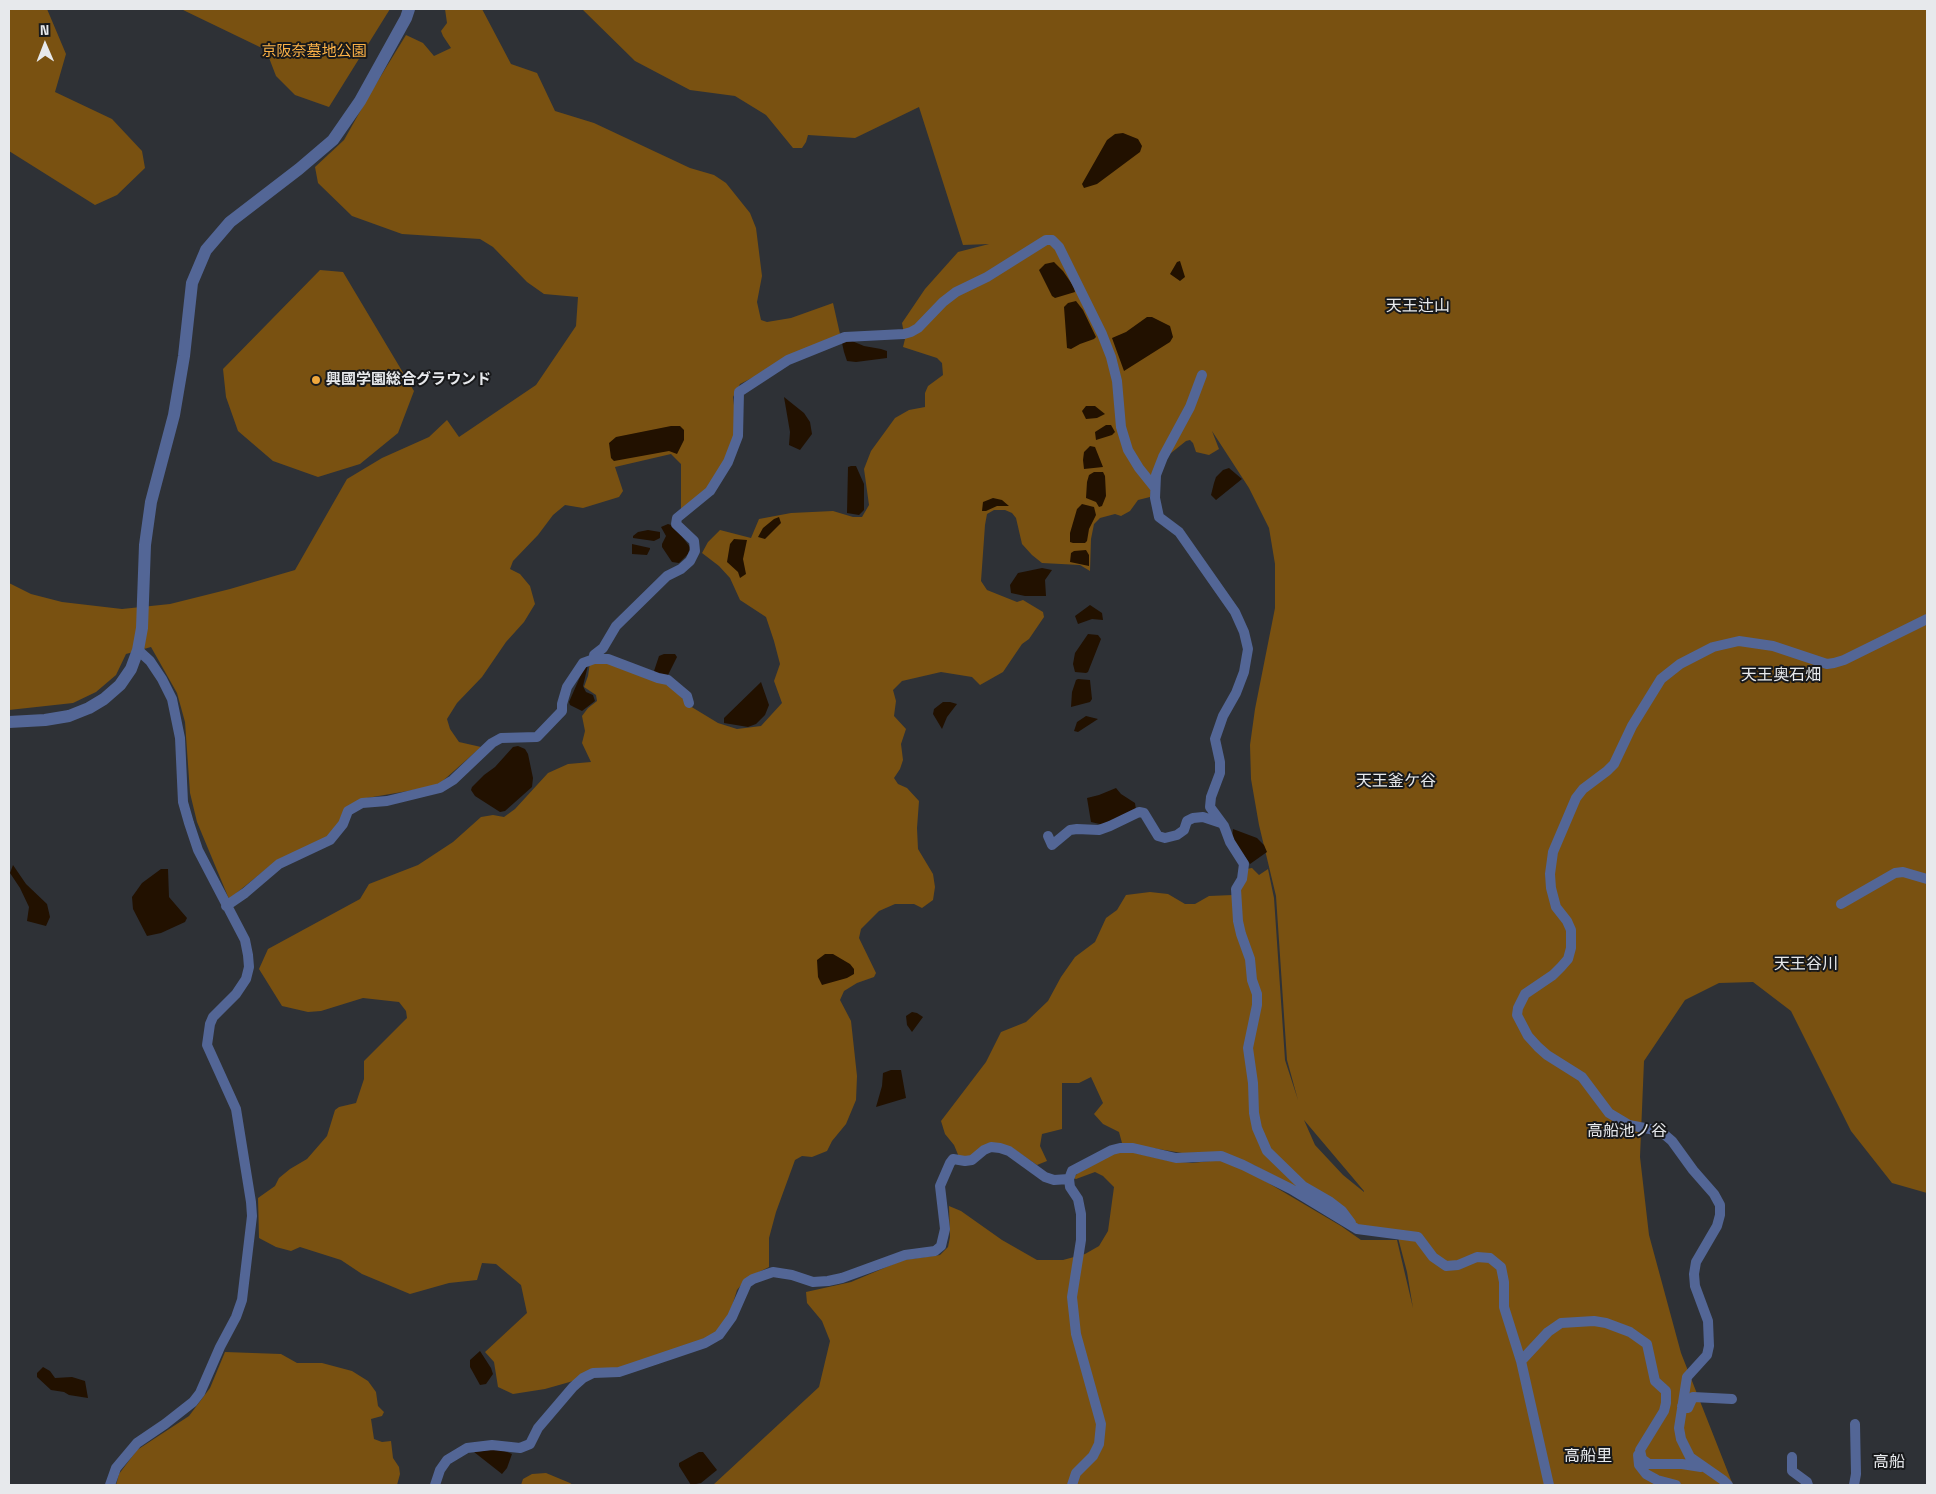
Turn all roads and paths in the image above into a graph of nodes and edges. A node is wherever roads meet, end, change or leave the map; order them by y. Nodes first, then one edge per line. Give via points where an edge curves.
1 (409, 9) edge
2 (1202, 375) dead end
3 (1154, 488) junction
4 (1927, 619) edge
5 (138, 650) junction
6 (594, 659) junction
7 (689, 703) dead end
8 (9, 722) edge
9 (1221, 822) junction
10 (1048, 836) dead end
11 (1927, 878) edge
12 (1841, 904) dead end
13 (226, 906) junction
14 (1069, 1179) junction
15 (1357, 1229) junction
16 (1521, 1361) junction
17 (1732, 1399) dead end
18 (1682, 1406) junction
19 (1854, 1424) dead end
20 (1640, 1450) junction
21 (1792, 1456) dead end
22 (1705, 1468) junction
23 (110, 1485) edge
24 (435, 1485) edge
25 (1072, 1485) edge
26 (1549, 1485) edge
27 (1676, 1485) edge
28 (1728, 1485) edge
29 (1808, 1485) edge
30 (1854, 1485) edge

1 - 5 street via 360,100 333,140 230,222 206,250 192,283 174,415 151,502
2 - 3 street via 1190,406 1163,456
3 - 6 street via 1128,450 1121,427 1117,382 1102,334 1060,246 1046,240 987,277 956,292 911,332 845,337 788,360 738,392 738,436 728,462 710,491 677,518 676,524 694,541 695,551 690,561 667,576 616,626
3 - 9 street via 1159,518 1179,532 1210,575 1235,612 1248,649 1244,672 1215,739 1220,773 1210,807
4 - 18 street via 1834,663 1827,664 1773,646 1740,641 1713,647 1680,664 1661,679 1632,726 1614,764 1576,798 1553,852 1550,888 1556,907 1568,921 1571,948 1561,967 1521,1000 1517,1016 1520,1024 1542,1051 1582,1077 1609,1114 1629,1125 1655,1130 1672,1141 1720,1204 1718,1226 1696,1262 1694,1274 1708,1321 1709,1346 1707,1355 1687,1377
5 - 8 street via 120,685 89,708 69,716
5 - 13 street via 150,661 172,699 180,738 183,802 198,850
6 - 7 street via 608,659 668,680 687,696
6 - 13 street via 583,662 568,687 562,711 537,737 502,738 492,743 440,788 387,801 362,803 348,811 343,824 330,840 279,864
9 - 10 street via 1193,818 1187,821 1184,830 1165,838 1158,836 1144,813 1139,812 1099,830 1070,830 1052,845
9 - 15 street via 1244,864 1242,879 1236,889 1240,934 1250,959 1257,994 1248,1048 1258,1128 1268,1151 1303,1186 1342,1211
11 - 12 street via 1895,873
13 - 23 street via 245,940 249,967 246,979 236,994 213,1017 207,1045 236,1109 251,1202 242,1300 200,1393 165,1424 137,1442 116,1468
14 - 15 street via 1072,1171 1120,1148 1176,1158 1221,1156 1291,1189
14 - 24 street via 1045,1177 1000,1148 984,1150 972,1160 953,1159 940,1186 944,1238 935,1251 905,1255 828,1281 813,1282 773,1272 758,1276 747,1283 719,1335 705,1344 634,1368 619,1372 593,1372 573,1387 538,1428 530,1444 520,1448 486,1445 468,1448 447,1460
14 - 25 street via 1081,1214 1072,1297 1076,1334 1101,1424 1099,1444 1093,1456 1076,1473
15 - 16 street via 1418,1237 1433,1257 1446,1266 1477,1257 1490,1258 1501,1267 1504,1307
16 - 20 street via 1561,1323 1606,1323 1630,1332 1647,1344 1655,1381 1666,1391 1666,1403
16 - 26 street
17 - 18 street via 1693,1397 1688,1408
18 - 22 street via 1681,1439 1690,1457
19 - 30 street
20 - 22 street via 1642,1458 1649,1464
20 - 27 street via 1640,1465 1646,1474
21 - 29 street via 1792,1471
22 - 28 street

